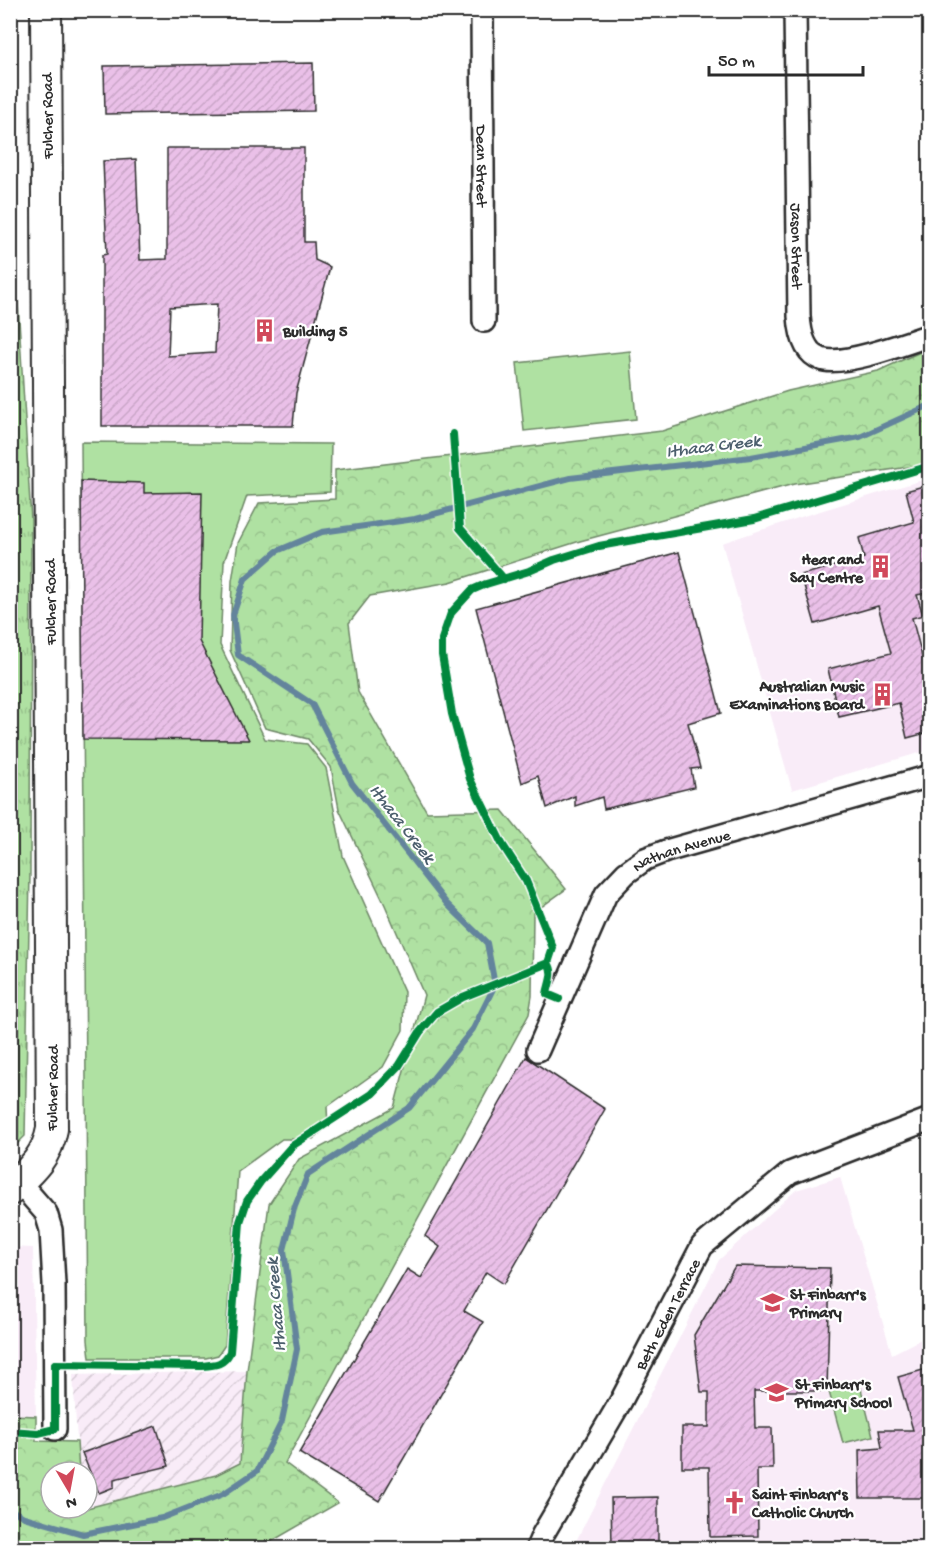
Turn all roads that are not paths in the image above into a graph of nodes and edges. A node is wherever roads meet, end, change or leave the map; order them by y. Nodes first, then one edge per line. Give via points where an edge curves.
1 (46, 10) edge
2 (482, 10) edge
3 (795, 10) edge
4 (484, 321) dead end
5 (930, 335) edge
6 (930, 776) edge
7 (538, 1050) dead end
8 (930, 1119) edge
9 (15, 1186) edge
10 (55, 1429) dead end
11 (537, 1548) edge

1 - 9 street, Fulcher Road via 52,1130 43,1156
2 - 4 street, Dean Street
3 - 5 street, Jason Street via 799,316 805,344 822,360 835,361
6 - 7 street, Nathan Avenue via 645,859 606,894
8 - 11 street, Beth Eden Terrace via 790,1173 702,1246 621,1401
9 - 10 street, Fulcher Road via 46,1213 51,1230

